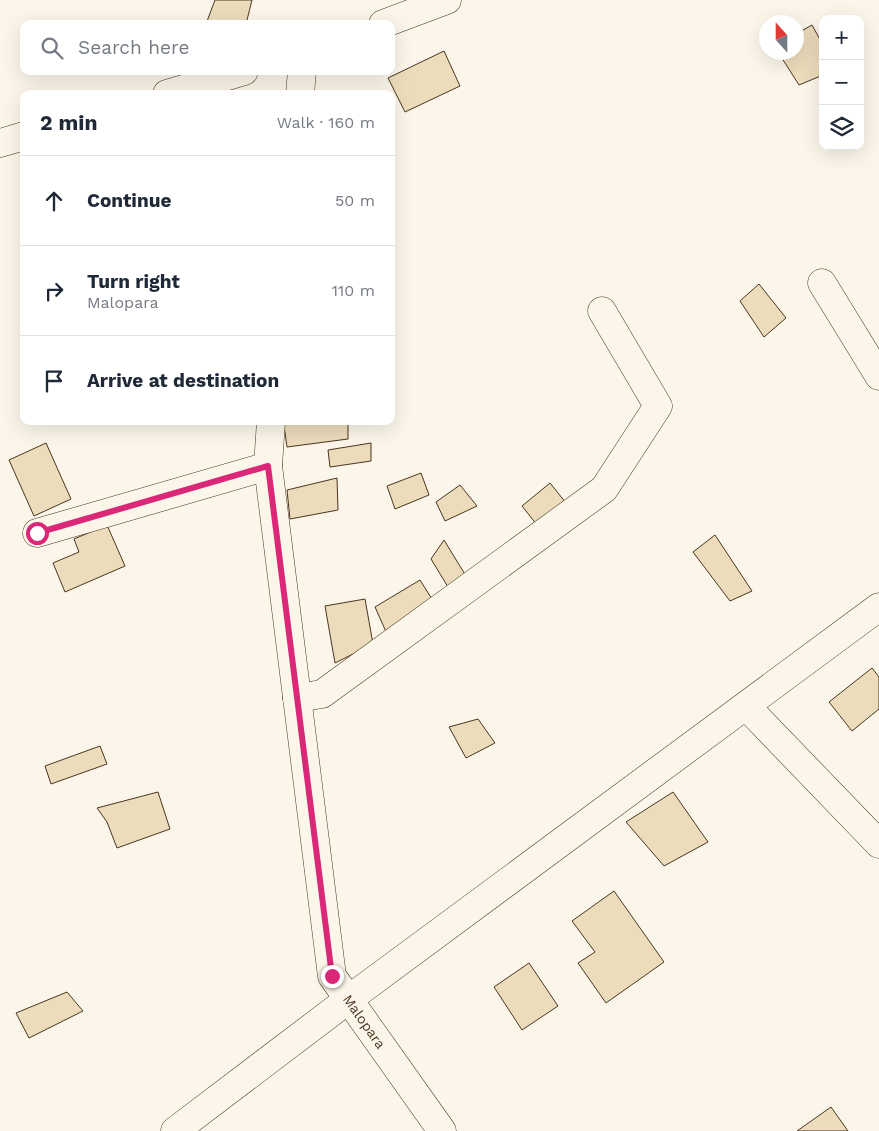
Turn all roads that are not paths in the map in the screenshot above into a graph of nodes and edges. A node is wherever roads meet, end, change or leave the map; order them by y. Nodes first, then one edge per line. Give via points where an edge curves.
1 (446, 0) edge
2 (394, 20) edge
3 (231, 75) edge
4 (302, 75) edge
5 (180, 90) edge
6 (300, 90) edge
7 (20, 137) edge
8 (0, 143) edge
9 (822, 283) dead end
10 (602, 311) dead end
11 (879, 376) edge
12 (272, 425) edge
13 (268, 466) junction
14 (37, 533) dead end
15 (879, 607) edge
16 (297, 698) junction
17 (746, 706) junction
18 (879, 844) edge
19 (349, 1000) junction
20 (175, 1131) edge
21 (442, 1131) edge

1 - 2 street
3 - 5 street
4 - 6 street
7 - 8 street
9 - 11 street
10 - 16 street via 658,406 604,489 322,694
12 - 13 street, Malopara
13 - 14 street
13 - 16 street, Malopara
15 - 17 street
16 - 19 street, Malopara via 332,976
17 - 18 street
17 - 19 street
19 - 20 street
19 - 21 street, Malopara

